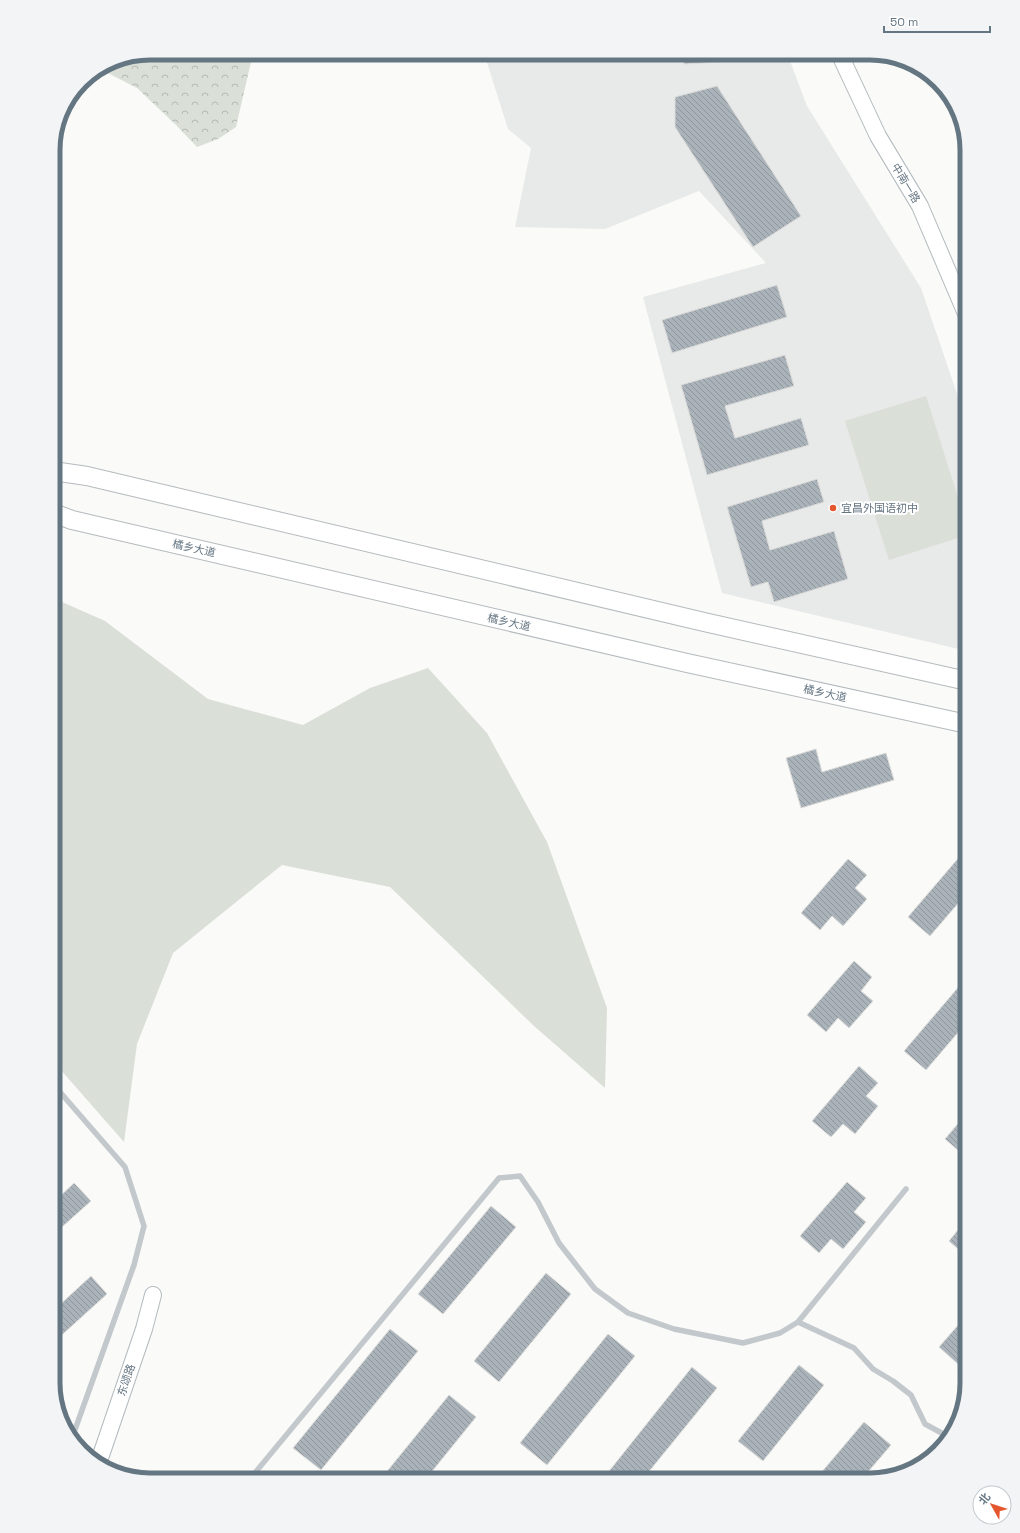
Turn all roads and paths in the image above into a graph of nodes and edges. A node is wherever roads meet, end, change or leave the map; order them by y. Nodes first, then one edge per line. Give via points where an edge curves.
1 (842, 60) edge
2 (960, 300) edge
3 (60, 467) edge
4 (60, 472) edge
5 (87, 476) junction
6 (60, 516) edge
7 (60, 517) edge
8 (72, 520) junction
9 (960, 679) edge
10 (960, 722) edge
11 (60, 1092) edge
12 (906, 1188) dead end
13 (154, 1296) dead end
14 (798, 1322) junction
15 (74, 1431) edge
16 (944, 1434) edge
17 (100, 1458) edge
18 (255, 1473) edge

1 - 2 street, 中南一路 via 878,136 920,206
3 - 5 main road
4 - 5 main road
5 - 9 main road via 704,622
6 - 8 main road, 橘乡大道
7 - 8 main road
8 - 10 main road, 橘乡大道 via 687,663
11 - 15 lane via 125,1167 144,1226 134,1265
12 - 14 lane
13 - 17 street, 东颂路
14 - 16 lane via 854,1348 874,1369 911,1395 924,1424
14 - 18 lane via 780,1333 743,1343 674,1330 628,1313 595,1289 563,1249 538,1202 520,1176 499,1178

